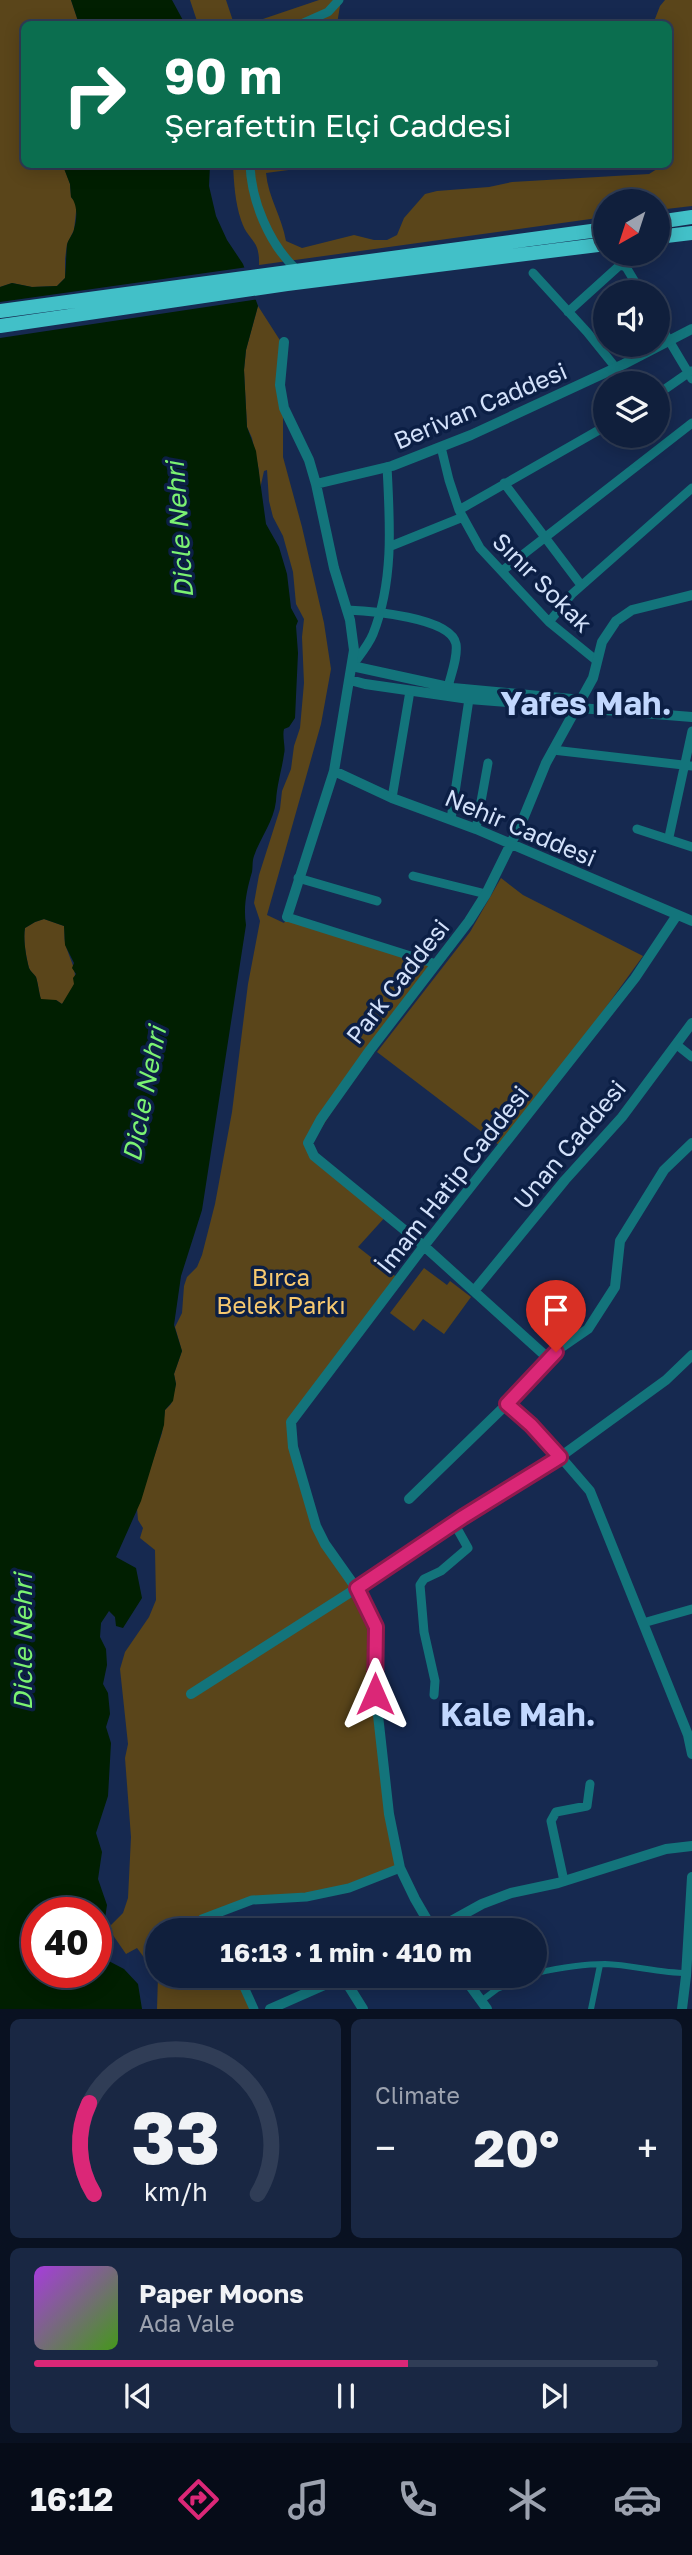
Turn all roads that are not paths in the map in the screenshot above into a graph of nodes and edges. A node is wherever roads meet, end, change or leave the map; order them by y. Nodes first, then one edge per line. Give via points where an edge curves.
1 (339, 0) edge
2 (308, 21) edge
3 (250, 168) edge
4 (692, 217) edge
5 (670, 220) edge
6 (593, 231) edge
7 (692, 233) edge
8 (670, 236) edge
9 (593, 245) edge
10 (533, 273) dead end
11 (289, 275) junction
12 (603, 280) edge
13 (633, 280) edge
14 (593, 289) edge
15 (0, 311) edge
16 (568, 312) junction
17 (0, 326) edge
18 (692, 329) edge
19 (670, 339) edge
20 (284, 342) dead end
21 (670, 343) edge
22 (636, 357) edge
23 (616, 368) junction
24 (691, 374) edge
25 (670, 387) edge
26 (692, 423) edge
27 (593, 433) edge
28 (442, 447) junction
29 (387, 467) junction
30 (503, 483) junction
31 (316, 484) junction
32 (692, 488) edge
33 (461, 514) junction
34 (545, 539) junction
35 (391, 546) junction
36 (502, 571) junction
37 (581, 585) junction
38 (692, 595) edge
39 (347, 610) junction
40 (380, 612) junction
41 (549, 622) junction
42 (597, 661) junction
43 (352, 666) junction
44 (350, 680) junction
45 (449, 687) junction
46 (410, 691) junction
47 (469, 699) junction
48 (580, 704) junction
49 (692, 717) edge
50 (692, 731) edge
51 (553, 750) junction
52 (488, 763) dead end
53 (689, 766) edge
54 (334, 771) junction
55 (392, 797) junction
56 (452, 819) junction
57 (476, 829) junction
58 (637, 829) dead end
59 (669, 837) junction
60 (511, 844) junction
61 (692, 847) edge
62 (413, 876) dead end
63 (298, 878) junction
64 (486, 894) junction
65 (377, 901) dead end
66 (677, 915) junction
67 (287, 917) joint
68 (692, 921) edge
69 (436, 964) junction
70 (692, 1023) edge
71 (677, 1045) junction
72 (692, 1057) edge
73 (692, 1143) edge
74 (424, 1246) junction
75 (474, 1291) junction
76 (692, 1355) edge
77 (549, 1359) junction
78 (507, 1404) junction
79 (560, 1457) junction
80 (409, 1499) dead end
81 (454, 1523) junction
82 (357, 1588) junction
83 (692, 1609) edge
84 (643, 1623) junction
85 (191, 1694) dead end
86 (434, 1695) dead end
87 (692, 1754) edge
88 (590, 1784) dead end
89 (692, 1846) edge
90 (400, 1868) junction
91 (692, 1877) edge
92 (564, 1881) junction
93 (204, 1918) edge
94 (427, 1918) edge
95 (456, 1918) edge
96 (600, 1965) junction
97 (547, 1971) edge
98 (689, 1971) edge
99 (245, 1988) edge
100 (317, 1988) edge
101 (351, 1988) edge
102 (472, 1988) edge
103 (499, 1988) edge
104 (484, 2005) edge
105 (254, 2009) edge
106 (270, 2009) edge
107 (363, 2009) edge
108 (471, 2009) edge
109 (592, 2009) edge
110 (682, 2009) edge

1 - 2 street via 328,12
3 - 11 street via 260,211
4 - 5 highway
6 - 11 highway
7 - 8 highway
9 - 11 highway
10 - 16 street
11 - 15 highway
11 - 17 highway
12 - 13 street via 620,265
14 - 16 street
16 - 23 street
18 - 19 street, Berivan Caddesi
20 - 31 street via 280,385 284,408
21 - 24 street
22 - 23 street, Berivan Caddesi
23 - 28 street, Berivan Caddesi
24 - 25 street
26 - 34 street
27 - 30 street
28 - 29 street, Berivan Caddesi
28 - 33 street, Sınır Sokak
29 - 31 street, Berivan Caddesi
29 - 35 street
30 - 33 street
30 - 34 street
31 - 39 street
32 - 37 street
33 - 35 street
33 - 36 street, Sınır Sokak via 480,548
34 - 36 street
34 - 37 street
35 - 40 street
36 - 41 street, Sınır Sokak
37 - 41 street
38 - 42 street, Park Caddesi via 625,613 608,632
39 - 40 street
39 - 43 street
40 - 43 street via 372,637
40 - 45 street via 441,628 451,635 456,652
41 - 42 street, Sınır Sokak
42 - 48 street, Park Caddesi
43 - 44 street
43 - 45 street
44 - 46 street
44 - 54 street
45 - 48 street
46 - 47 street
46 - 55 street
47 - 48 street
47 - 56 street
48 - 49 street
48 - 51 street, Park Caddesi
50 - 53 street
51 - 53 street
51 - 60 street, Park Caddesi
52 - 57 street
53 - 59 street
54 - 55 street, Nehir Caddesi
54 - 63 street
55 - 56 street, Nehir Caddesi
56 - 57 street, Nehir Caddesi
57 - 60 street, Nehir Caddesi
58 - 59 street
59 - 61 street
60 - 64 street, Park Caddesi
60 - 66 street, Nehir Caddesi
62 - 64 street
63 - 65 street
63 - 67 street
64 - 69 street, Park Caddesi
66 - 68 street, Nehir Caddesi
66 - 74 street, İmam Hatip Caddesi via 635,978
67 - 69 street
69 - 74 street, Park Caddesi via 363,1060 308,1143 314,1156
70 - 71 street, Unan Caddesi
71 - 72 street
71 - 75 street, Unan Caddesi
73 - 77 street via 664,1170 620,1241 615,1287 600,1313 588,1329
74 - 75 street, Park Caddesi
74 - 82 street, İmam Hatip Caddesi via 291,1422 293,1447 316,1526
75 - 77 street, Park Caddesi
76 - 79 street via 666,1380
77 - 78 street
78 - 79 street
78 - 80 street
79 - 81 street
79 - 84 street via 590,1491
81 - 82 street
81 - 86 street via 468,1548 420,1585
82 - 85 street
82 - 90 street via 377,1633 374,1679 380,1751
83 - 84 street
84 - 87 street
88 - 92 street via 587,1806 556,1812 551,1821
89 - 92 street via 666,1849
90 - 93 street via 349,1888 306,1898 252,1900
90 - 94 street
91 - 98 street
92 - 95 street via 511,1893
96 - 97 street
96 - 98 street
96 - 109 street
98 - 110 street
99 - 105 street
100 - 106 street
101 - 107 street
102 - 104 street
103 - 104 street
104 - 108 street

